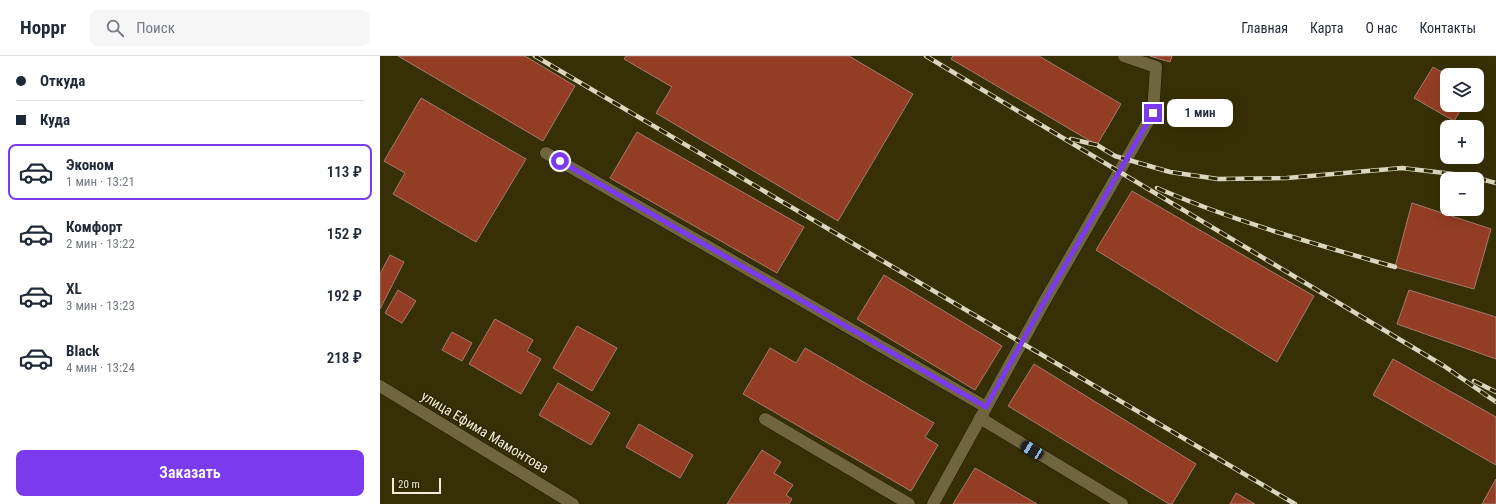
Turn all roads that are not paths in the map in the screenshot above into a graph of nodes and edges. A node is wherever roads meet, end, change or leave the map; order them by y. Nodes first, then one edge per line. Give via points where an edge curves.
1 (1124, 56) edge
2 (546, 153) dead end
3 (380, 386) edge
4 (986, 407) junction
5 (980, 418) junction
6 (765, 419) dead end
7 (573, 504) edge
8 (909, 504) edge
9 (933, 504) edge
10 (1122, 504) edge

1 - 4 street via 1156,66 1153,113
2 - 4 street
3 - 7 street, улица Ефима Мамонтова
4 - 5 street
5 - 9 street
5 - 10 street
6 - 8 street

